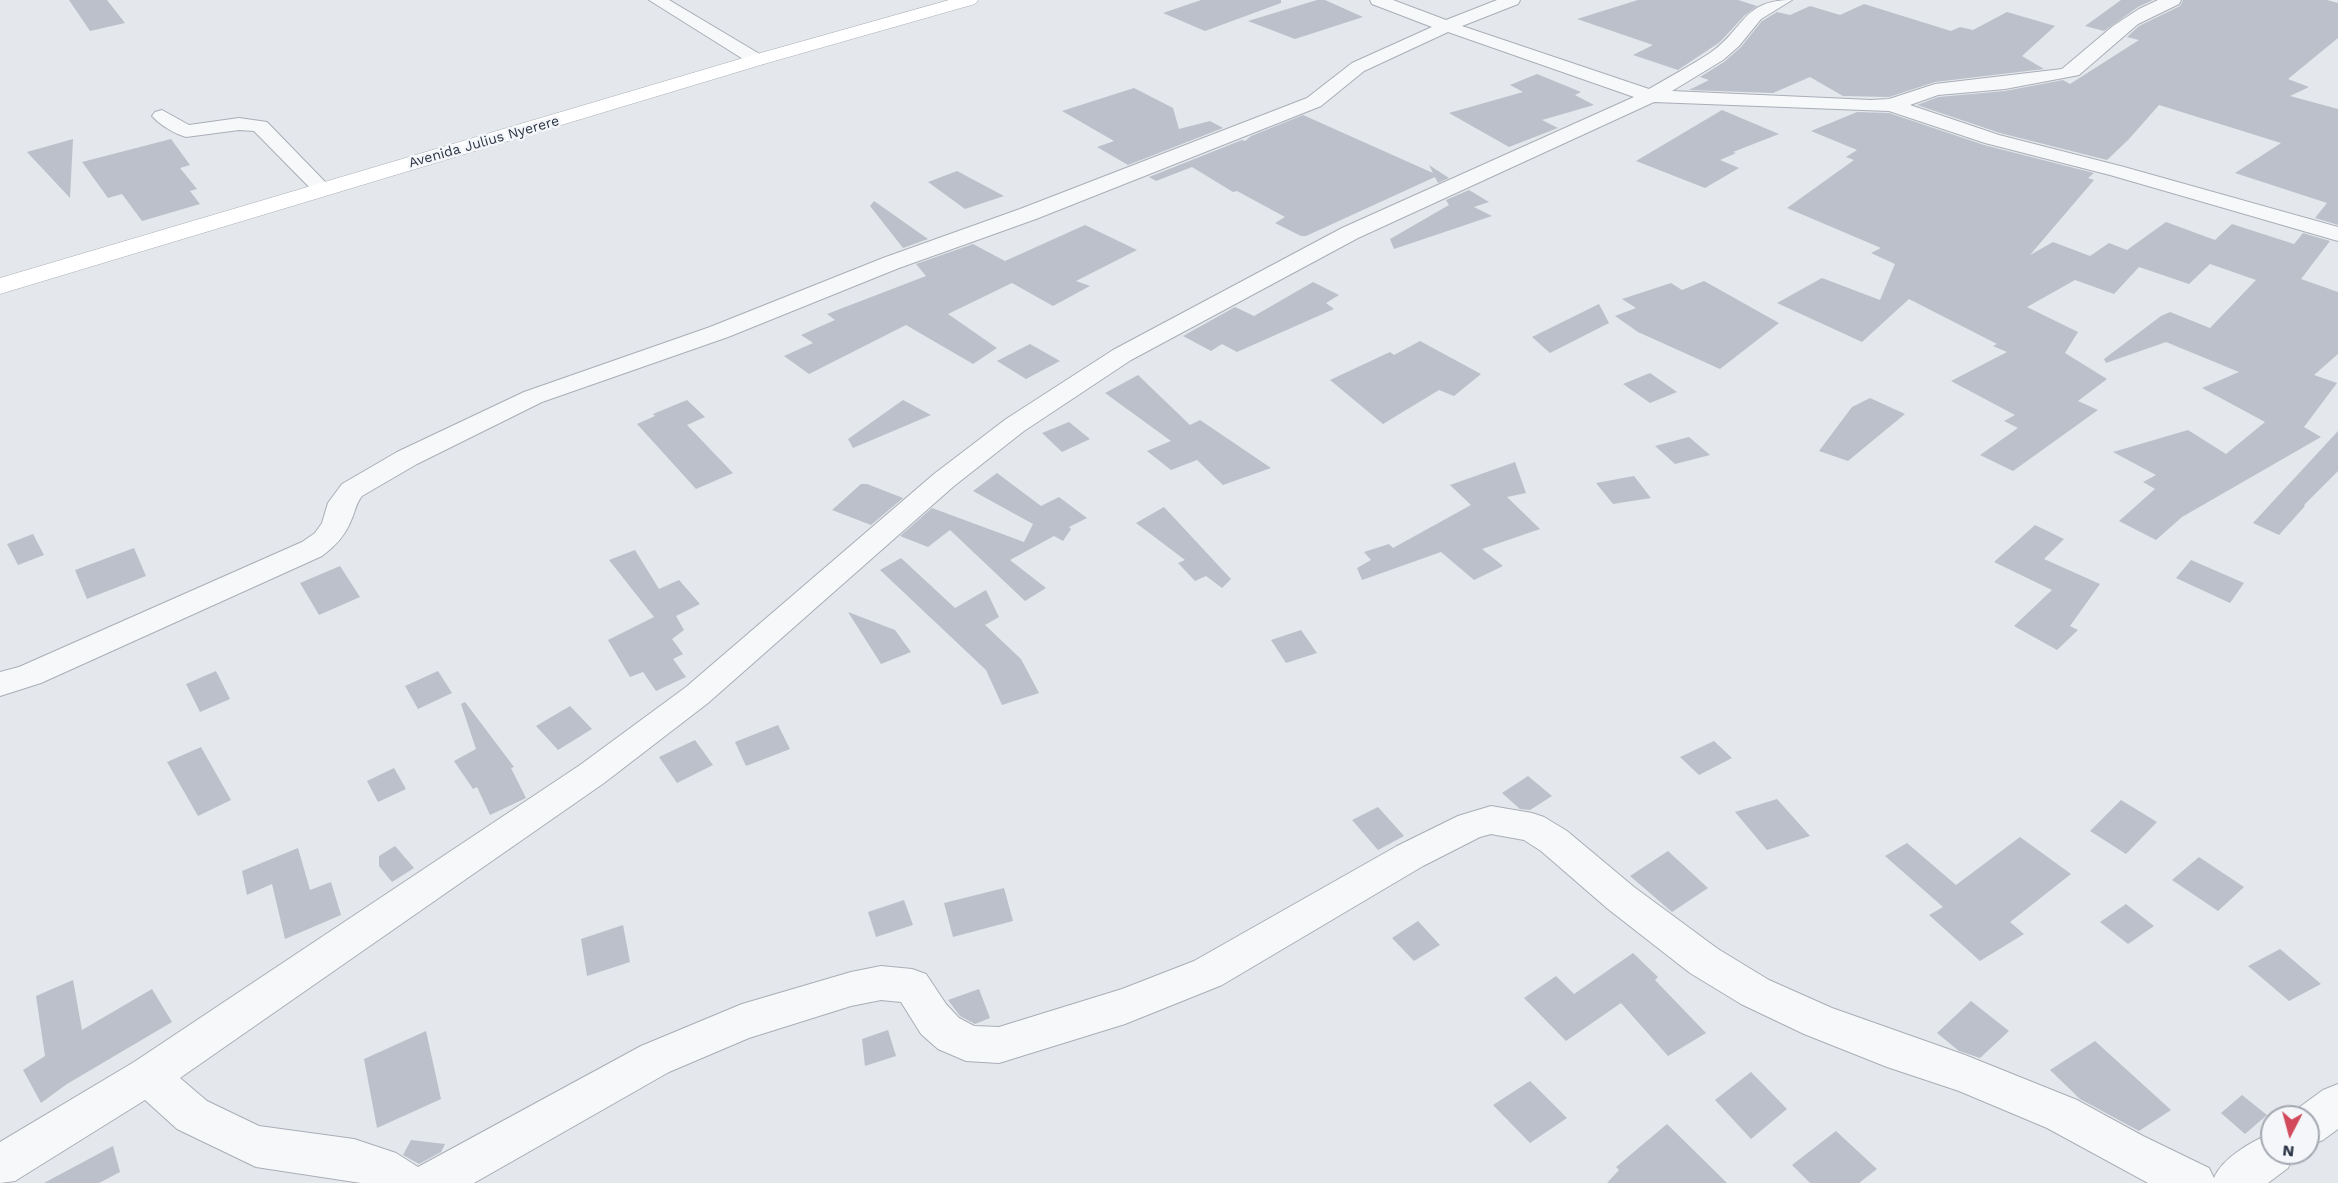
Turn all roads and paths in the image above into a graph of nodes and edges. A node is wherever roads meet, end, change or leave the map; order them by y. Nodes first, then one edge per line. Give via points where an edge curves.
1 (657, 0) edge
2 (969, 0) edge
3 (1378, 0) edge
4 (1512, 0) edge
5 (1784, 0) edge
6 (2173, 0) edge
7 (1446, 26) junction
8 (757, 60) junction
9 (1651, 96) junction
10 (1891, 105) junction
11 (162, 116) dead end
12 (322, 189) junction
13 (2338, 234) edge
14 (0, 286) edge
15 (0, 684) edge
16 (148, 1076) junction
17 (2338, 1104) edge
18 (2320, 1117) edge
19 (2260, 1163) edge
20 (0, 1166) edge
21 (404, 1183) edge
22 (432, 1183) edge
23 (2194, 1183) edge
24 (2233, 1183) edge

1 - 8 street
2 - 8 street, Avenida Julius Nyerere
3 - 7 street
4 - 7 street
5 - 9 street via 1755,15 1717,56
6 - 10 street via 2157,5 2122,28 2073,71 1935,90
7 - 9 street
7 - 15 street via 1358,67 1314,102 749,321 533,397 407,458 352,490 325,540 312,549 30,675
8 - 12 street, Avenida Julius Nyerere
9 - 10 street
9 - 16 street via 1350,233 1102,367 1015,424 697,695 592,774
10 - 13 street via 1992,139
11 - 12 street via 186,131 239,124 260,126
12 - 14 street, Avenida Julius Nyerere
16 - 20 street
16 - 21 street via 192,1115 256,1146 354,1160 381,1168
17 - 18 street
19 - 24 street
22 - 23 street via 656,1059 742,1022 851,989 881,983 912,986 938,1025 957,1040 979,1047 999,1045 1125,1006 1208,974 1410,856 1470,826 1491,820 1532,827 1554,841 1695,954 1755,992 1818,1021 2062,1113

